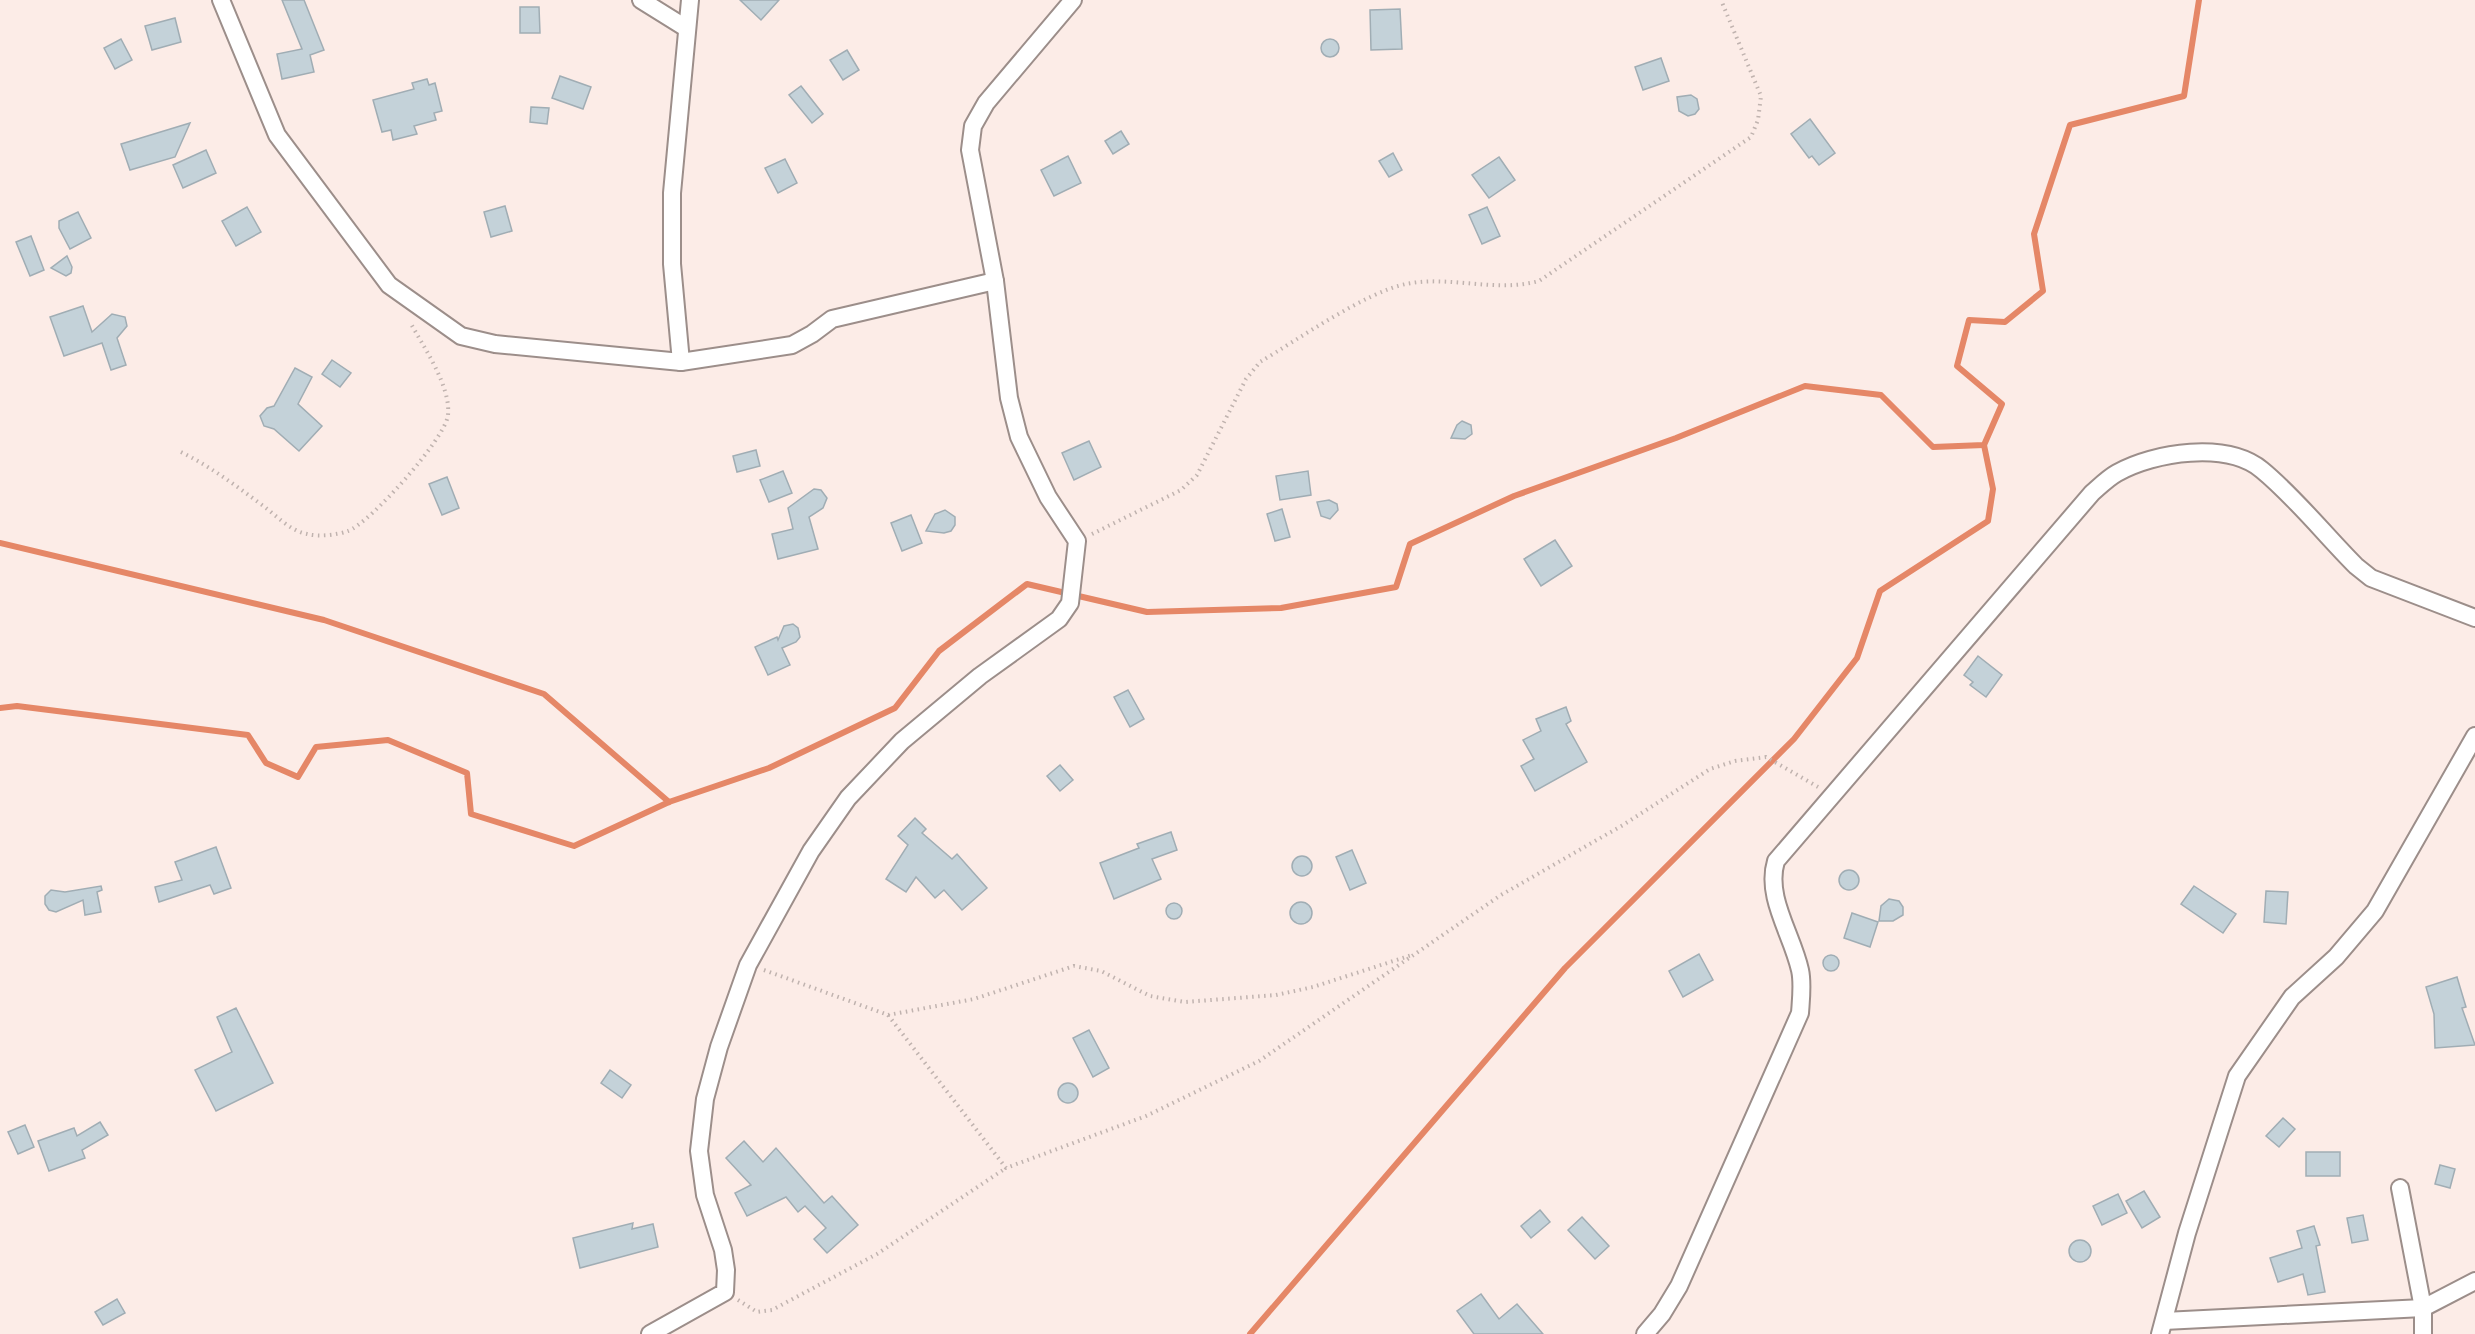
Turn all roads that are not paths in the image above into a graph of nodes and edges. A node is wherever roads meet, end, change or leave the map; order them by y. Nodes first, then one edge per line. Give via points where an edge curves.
1 (221, 0) edge
2 (641, 0) edge
3 (690, 0) edge
4 (1073, 0) edge
5 (686, 28) junction
6 (995, 281) junction
7 (681, 362) junction
8 (2475, 618) edge
9 (2475, 735) edge
10 (2400, 1188) dead end
11 (2475, 1281) edge
12 (2423, 1308) junction
13 (2162, 1327) edge
14 (650, 1334) edge
15 (1645, 1334) edge
16 (2423, 1334) edge

1 - 7 street via 277,135 389,285 450,330 474,340
2 - 5 street
3 - 5 street
4 - 6 street via 986,103 973,126 970,150
5 - 7 street via 672,193 672,264
6 - 7 street via 832,319 792,345
6 - 14 street via 1009,398 1019,437 1048,497 1077,541 1070,603 1059,619 980,676 902,741 849,798 811,851 748,964 705,1099 699,1151 705,1195 723,1250 724,1292
8 - 15 street via 2371,578 2261,469 2226,453 2155,458 2118,473 2092,493 1776,861 1771,876 1800,971 1800,1013 1679,1286
9 - 13 street via 2375,910 2348,945 2292,997 2236,1076
10 - 12 street
11 - 12 street
12 - 13 street
12 - 16 street

